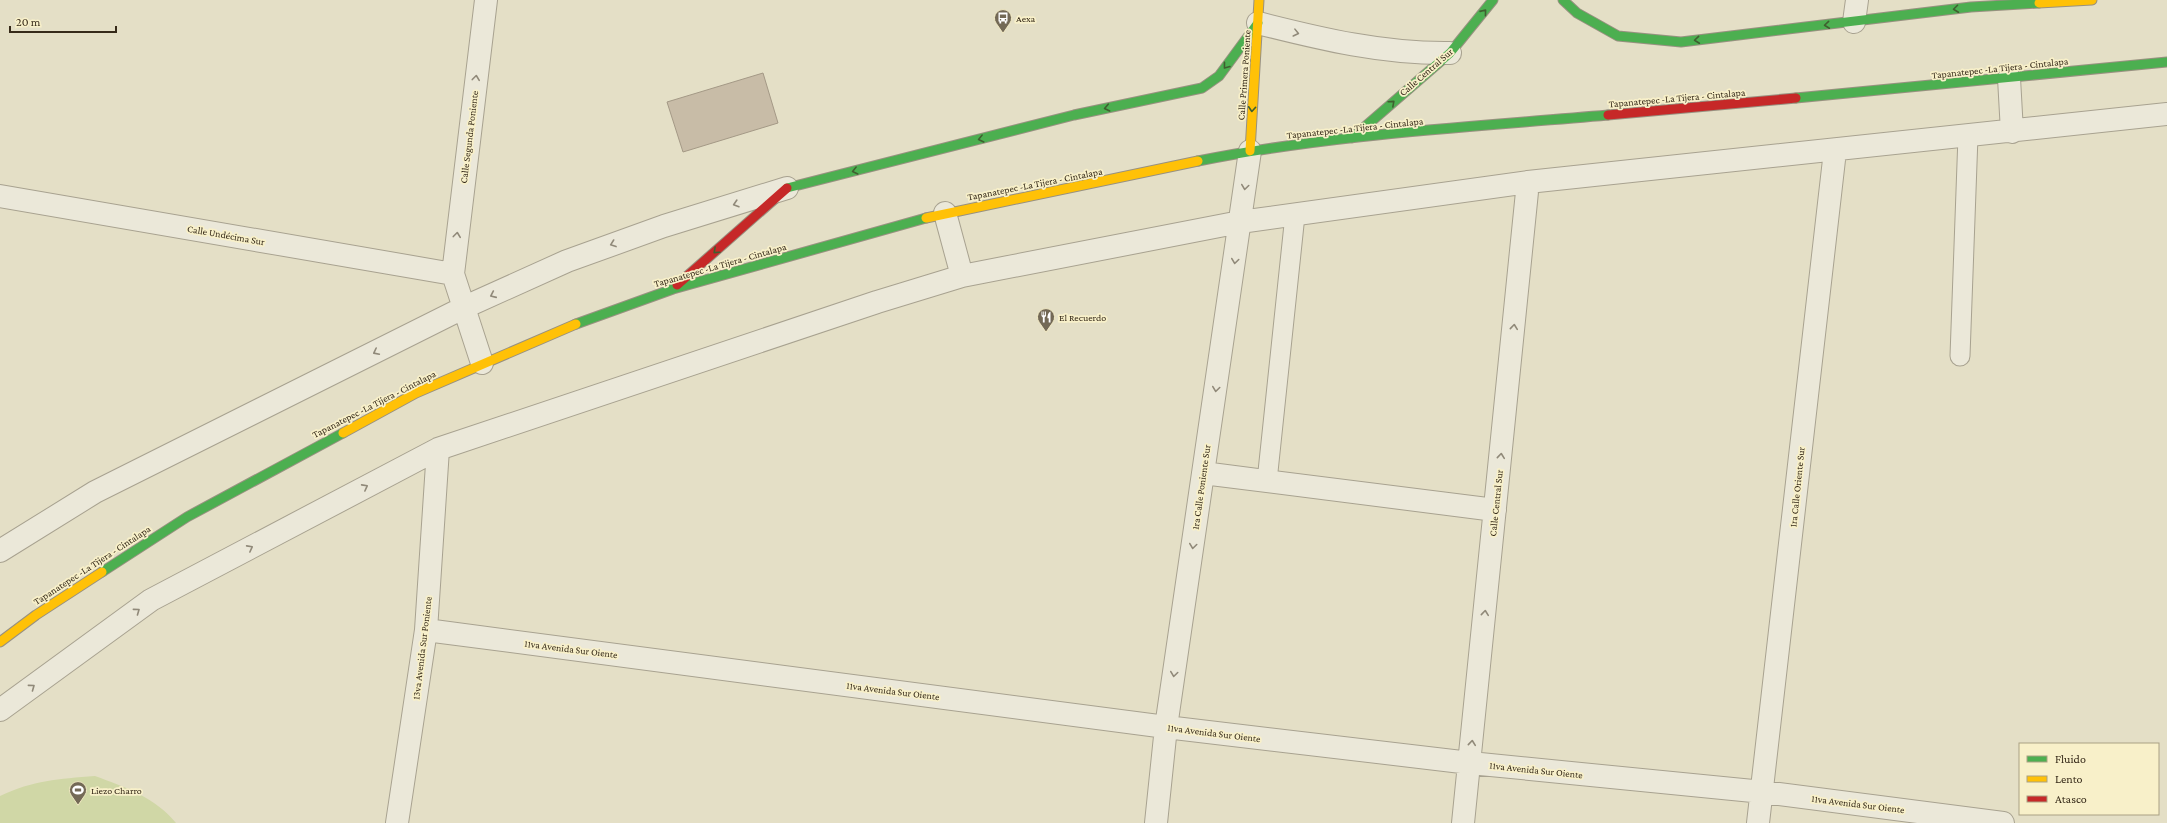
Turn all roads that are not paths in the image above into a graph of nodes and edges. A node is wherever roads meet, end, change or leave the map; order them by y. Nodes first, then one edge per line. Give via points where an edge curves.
1 (486, 0) edge
2 (1259, 0) edge
3 (1493, 0) edge
4 (1563, 0) edge
5 (1857, 0) edge
6 (2092, 0) edge
7 (1971, 4) edge
8 (1854, 22) junction
9 (1258, 23) junction
10 (1450, 53) junction
11 (2167, 62) edge
12 (2009, 78) junction
13 (2167, 114) edge
14 (2012, 132) junction
15 (1968, 136) junction
16 (1352, 138) junction
17 (1250, 151) junction
18 (1835, 151) junction
19 (1528, 182) junction
20 (787, 188) junction
21 (0, 196) edge
22 (945, 213) junction
23 (1295, 214) junction
24 (1240, 222) junction
25 (453, 274) junction
26 (962, 276) junction
27 (673, 289) junction
28 (464, 308) junction
29 (1960, 356) dead end
30 (482, 363) junction
31 (438, 449) junction
32 (1203, 473) junction
33 (1267, 481) junction
34 (1495, 510) junction
35 (0, 552) edge
36 (426, 630) junction
37 (0, 642) edge
38 (0, 710) edge
39 (1166, 727) junction
40 (1470, 763) junction
41 (1763, 792) junction
42 (397, 823) edge
43 (1156, 823) edge
44 (1463, 823) edge
45 (1758, 823) edge
46 (2003, 823) edge

25 -> 1 street, Calle Segunda Poniente
2 - 9 main road, Calle Primera Poniente
10 -> 3 main road, Calle Central Sur
8 -> 4 main road via 1681,42 1618,36 1577,13
5 - 8 street
6 - 7 main road
7 -> 8 main road
9 -> 10 street via 1333,42 1414,54
9 -> 17 main road, Calle Primera Poniente
9 -> 20 main road via 1219,76 1202,88 1074,115
16 -> 10 main road, Calle Central Sur
11 - 12 main road, Tapanatepec -La Tijera - Cintalapa
12 - 14 street
12 - 16 main road, Tapanatepec -La Tijera - Cintalapa
13 - 14 street
14 - 15 street
15 - 18 street
15 - 29 lane
16 - 17 main road, Tapanatepec -La Tijera - Cintalapa
17 - 22 main road, Tapanatepec -La Tijera - Cintalapa
17 -> 24 street, 1ra Calle Poniente Sur
18 - 19 street
18 - 41 street, 1ra Calle Oriente Sur
19 - 23 street
34 -> 19 street, Calle Central Sur
20 -> 27 main road
20 -> 28 street via 664,226 567,261
21 - 25 street, Calle Undécima Sur
22 - 26 street
22 - 27 main road, Tapanatepec -La Tijera - Cintalapa
23 - 24 street
23 - 33 lane
24 - 26 street
24 -> 32 street, 1ra Calle Poniente Sur
25 - 28 street
26 - 31 street
27 - 30 main road, Tapanatepec -La Tijera - Cintalapa via 562,329
28 - 30 street
28 -> 35 street via 95,492
30 - 37 main road, Tapanatepec -La Tijera - Cintalapa via 416,393 187,517 36,615
31 - 36 street, 13va Avenida Sur Poniente
38 -> 31 street via 151,600
32 - 33 street
32 -> 39 street, 1ra Calle Poniente Sur
33 - 34 street
40 -> 34 street, Calle Central Sur
36 - 39 street, 11va Avenida Sur Oiente
36 - 42 street, 13va Avenida Sur Poniente
39 - 40 street, 11va Avenida Sur Oiente
39 - 43 street, 1ra Calle Poniente Sur
40 - 41 street, 11va Avenida Sur Oiente
40 - 44 street, Calle Central Sur
41 - 45 street, 1ra Calle Oriente Sur
41 - 46 street, 11va Avenida Sur Oiente

